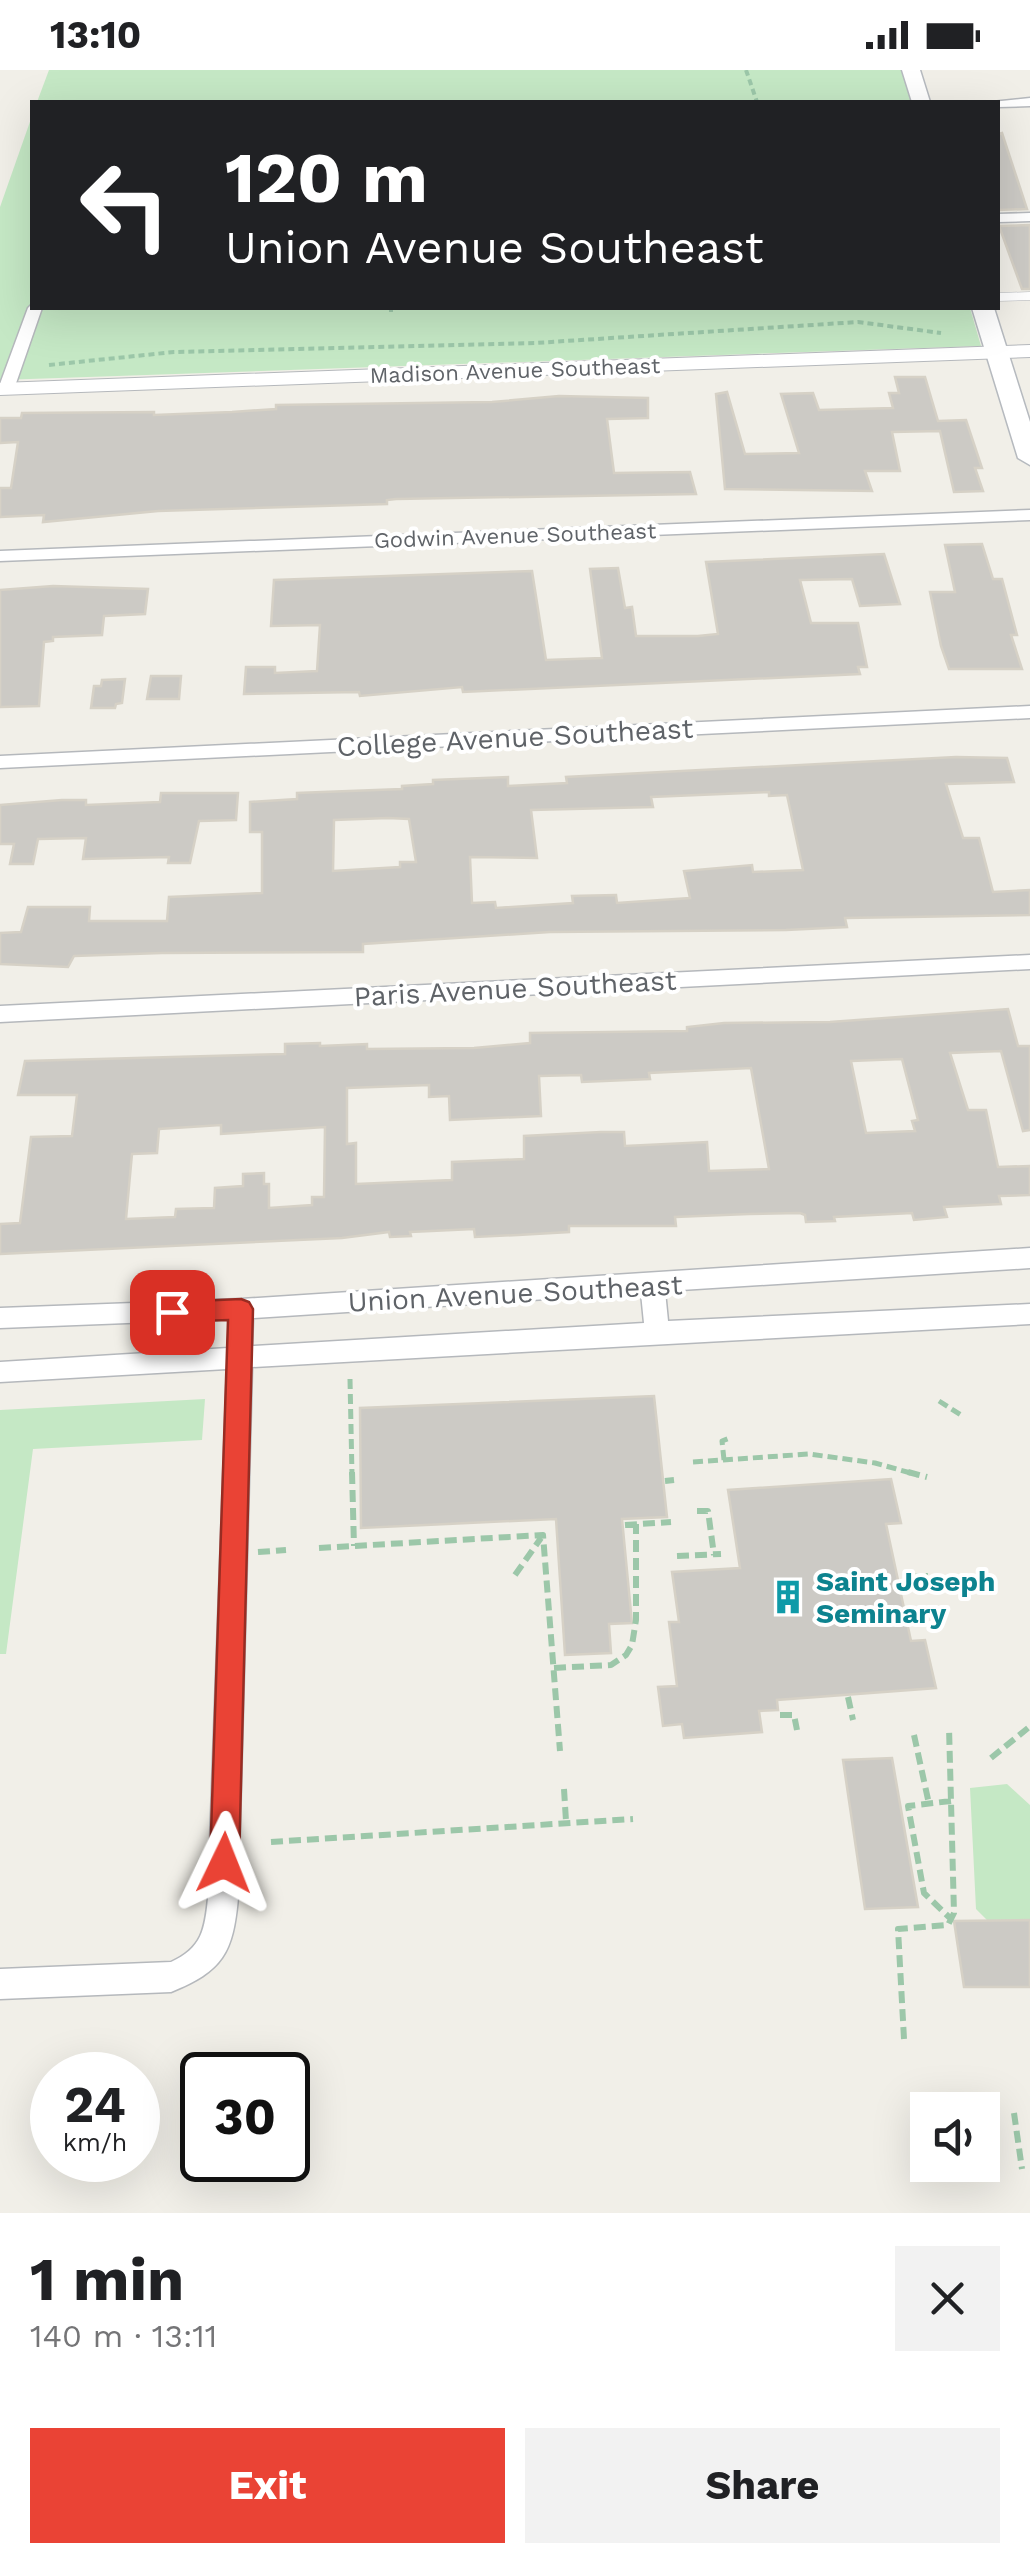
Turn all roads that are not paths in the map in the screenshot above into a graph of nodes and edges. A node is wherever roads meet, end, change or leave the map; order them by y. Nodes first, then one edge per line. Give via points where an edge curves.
1 (912, 70) edge
2 (920, 100) edge
3 (1000, 102) edge
4 (1030, 102) edge
5 (1030, 217) edge
6 (1000, 218) edge
7 (1030, 296) edge
8 (1000, 297) edge
9 (33, 310) edge
10 (984, 310) edge
11 (1030, 351) edge
12 (996, 352) junction
13 (3, 389) edge
14 (1030, 458) edge
15 (1030, 515) edge
16 (0, 556) edge
17 (1030, 712) edge
18 (0, 762) edge
19 (1030, 962) edge
20 (0, 1014) edge
21 (1030, 1258) edge
22 (652, 1285) junction
23 (241, 1309) junction
24 (1030, 1314) edge
25 (0, 1318) edge
26 (657, 1332) junction
27 (239, 1358) junction
28 (0, 1372) edge
29 (0, 1984) edge

1 - 2 main road
3 - 4 street
5 - 6 street
7 - 8 lane
9 - 13 street
10 - 12 main road
11 - 12 street, Madison Avenue Southeast
12 - 13 street, Madison Avenue Southeast
12 - 14 main road
15 - 16 street, Godwin Avenue Southeast
17 - 18 street, College Avenue Southeast
19 - 20 street, Paris Avenue Southeast
21 - 22 street, Union Avenue Southeast
22 - 23 street, Union Avenue Southeast
22 - 26 street
23 - 25 street, Union Avenue Southeast
23 - 27 street
24 - 26 street
26 - 27 street
27 - 28 street
27 - 29 street via 223,1898 212,1955 171,1977

